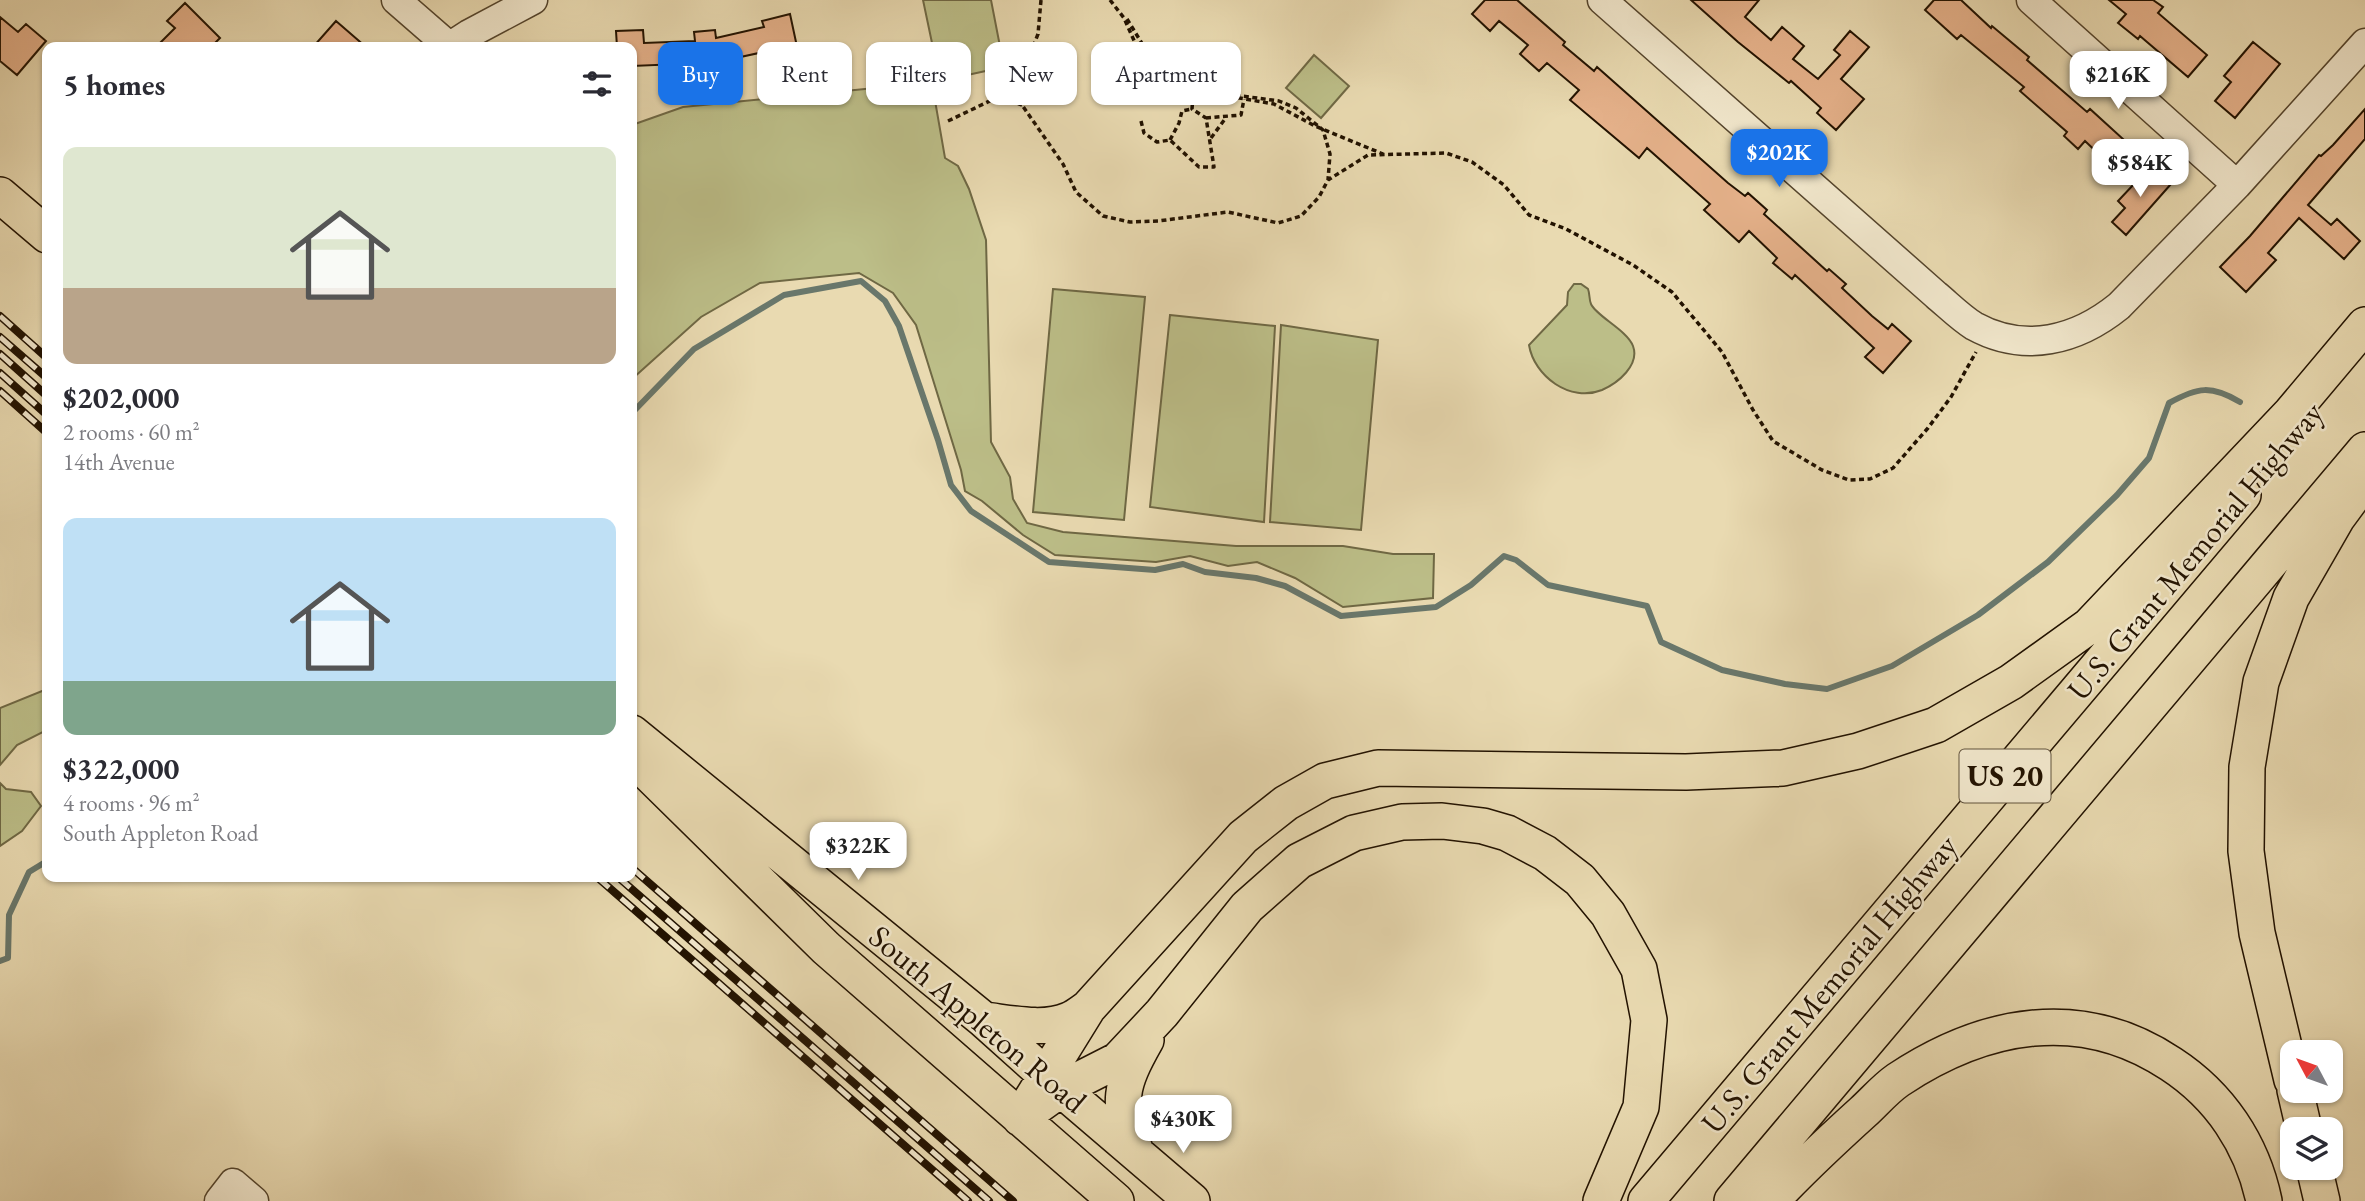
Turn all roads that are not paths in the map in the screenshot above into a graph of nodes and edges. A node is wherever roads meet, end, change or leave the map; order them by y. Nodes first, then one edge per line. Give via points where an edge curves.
1 (396, 0) edge
2 (533, 0) edge
3 (1602, 0) edge
4 (2031, 0) edge
5 (443, 42) edge
6 (458, 42) edge
7 (2365, 43) edge
8 (2237, 185) junction
9 (0, 195) edge
10 (42, 231) edge
11 (2365, 325) edge
12 (2365, 351) edge
13 (2365, 450) edge
14 (2365, 479) edge
15 (637, 737) edge
16 (637, 762) edge
17 (1088, 1008) junction
18 (1162, 1013) junction
19 (984, 1020) junction
20 (2282, 1040) edge
21 (1053, 1083) junction
22 (1020, 1118) junction
23 (1136, 1152) junction
24 (2317, 1180) edge
25 (219, 1201) edge
26 (254, 1201) edge
27 (1116, 1201) edge
28 (1192, 1201) edge
29 (1601, 1201) edge
30 (1646, 1201) edge
31 (1732, 1201) edge
32 (1771, 1201) edge
33 (2264, 1201) edge
34 (2322, 1201) edge

1 - 5 street
2 - 6 street
3 - 8 street via 1936,295 1972,324 2010,339 2045,340 2080,332 2101,321
4 - 8 street
7 - 8 street
9 - 10 main road
11 - 17 main road via 2291,412 2089,626 2011,682 1936,724 1858,751 1783,768 1686,772 1378,768 1325,781 1286,803 1243,837
12 - 30 main road, U.S. Grant Memorial Highway / US 20
13 - 31 main road, U.S. Grant Memorial Highway / US 20
14 - 20 main road via 2291,598 2262,682 2246,767 2246,851 2257,933
15 - 19 main road, South Appleton Road
16 - 22 main road, South Appleton Road via 826,948
17 - 19 main road via 1052,1024
17 - 21 main road
18 - 21 main road via 1118,1060
18 - 23 main road via 1126,1077 1122,1102
18 - 29 main road via 1247,907 1299,861 1354,833 1402,822 1442,821 1507,833 1545,853 1580,880 1608,914 1639,969 1649,1020 1641,1107
19 - 21 main road, South Appleton Road
21 - 22 main road
21 - 23 main road, South Appleton Road
22 - 27 main road, South Appleton Road
23 - 28 main road, South Appleton Road
24 - 34 main road
25 - 26 street via 233,1183
32 - 33 main road via 1897,1081 1963,1044 2033,1026 2075,1027 2116,1036 2154,1052 2189,1076 2219,1105 2243,1139

